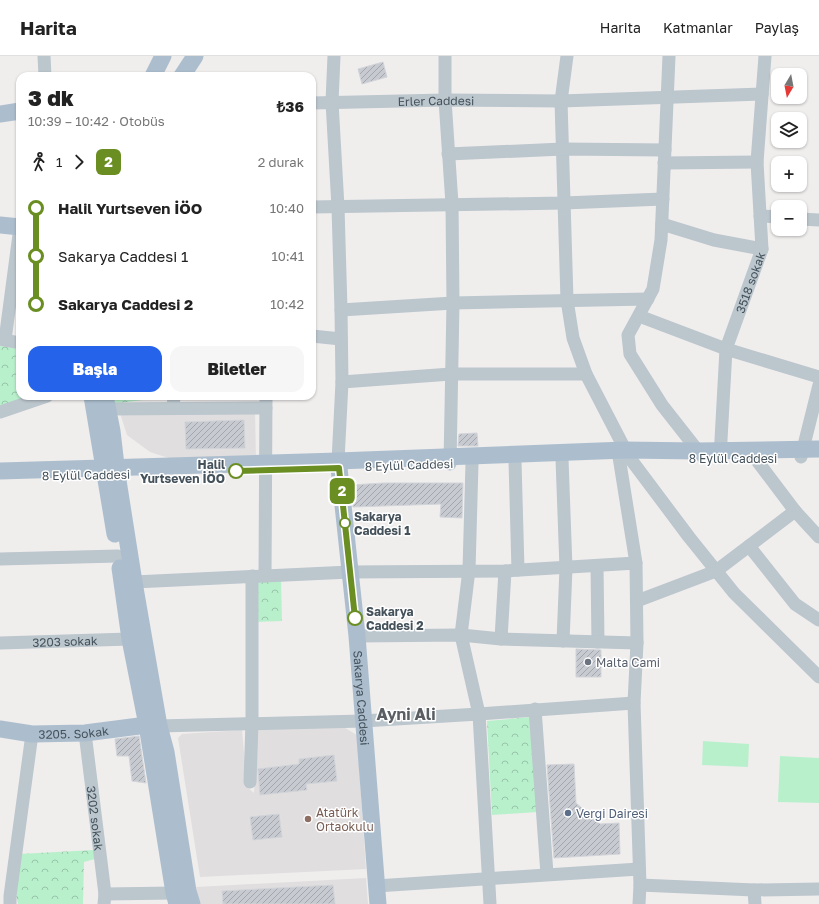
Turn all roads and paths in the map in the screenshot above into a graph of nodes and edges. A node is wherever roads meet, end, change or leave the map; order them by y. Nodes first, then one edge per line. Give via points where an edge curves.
1 (44, 56) edge
2 (163, 56) edge
3 (195, 56) edge
4 (334, 56) edge
5 (445, 56) edge
6 (567, 56) edge
7 (669, 56) edge
8 (765, 56) edge
9 (46, 72) edge
10 (155, 72) edge
11 (185, 72) edge
12 (762, 94) junction
13 (667, 96) junction
14 (445, 100) junction
15 (561, 101) junction
16 (332, 102) junction
17 (316, 103) edge
18 (16, 112) edge
19 (0, 114) edge
20 (563, 149) junction
21 (665, 150) junction
22 (448, 154) junction
23 (757, 162) junction
24 (664, 163) junction
25 (663, 199) junction
26 (564, 203) junction
27 (452, 204) junction
28 (316, 207) edge
29 (338, 207) junction
30 (760, 216) junction
31 (771, 217) edge
32 (807, 219) edge
33 (819, 220) edge
34 (662, 224) junction
35 (0, 225) edge
36 (16, 227) edge
37 (762, 249) junction
38 (16, 254) edge
39 (648, 299) junction
40 (567, 300) junction
41 (453, 303) junction
42 (341, 310) junction
43 (639, 316) junction
44 (316, 336) edge
45 (341, 339) junction
46 (3, 340) edge
47 (16, 342) edge
48 (726, 349) junction
49 (451, 374) junction
50 (586, 374) junction
51 (819, 377) edge
52 (342, 382) junction
53 (819, 385) edge
54 (35, 400) edge
55 (93, 400) edge
56 (106, 402) edge
57 (173, 402) edge
58 (266, 402) edge
59 (0, 412) edge
60 (808, 452) edge
61 (710, 454) junction
62 (752, 454) junction
63 (625, 455) junction
64 (819, 457) edge
65 (562, 459) junction
66 (450, 460) junction
67 (515, 461) junction
68 (472, 463) junction
69 (339, 464) junction
70 (266, 467) junction
71 (0, 471) edge
72 (110, 471) junction
73 (0, 477) edge
74 (795, 511) junction
75 (819, 537) edge
76 (749, 546) junction
77 (118, 556) junction
78 (0, 559) edge
79 (636, 563) junction
80 (597, 566) junction
81 (566, 568) junction
82 (469, 570) junction
83 (512, 571) junction
84 (716, 571) junction
85 (350, 572) junction
86 (259, 576) junction
87 (134, 582) junction
88 (637, 602) junction
89 (819, 620) edge
90 (461, 635) junction
91 (357, 636) junction
92 (501, 638) junction
93 (130, 639) junction
94 (563, 641) junction
95 (598, 642) junction
96 (0, 643) edge
97 (637, 643) junction
98 (819, 677) edge
99 (634, 703) junction
100 (536, 709) junction
101 (479, 714) junction
102 (363, 720) junction
103 (252, 722) junction
104 (153, 725) junction
105 (0, 729) edge
106 (85, 733) junction
107 (32, 734) junction
108 (250, 782) dead end
109 (639, 869) junction
110 (547, 874) junction
111 (488, 878) junction
112 (640, 885) junction
113 (376, 886) junction
114 (819, 889) edge
115 (754, 890) junction
116 (183, 898) edge
117 (7, 899) edge
118 (105, 899) edge
119 (378, 904) edge
120 (490, 904) edge
121 (639, 904) edge
122 (755, 904) edge

1 - 9 street
2 - 10 main road
3 - 11 main road
4 - 16 street
5 - 14 street
6 - 15 street
7 - 13 street
8 - 12 street, 3518 sokak
12 - 13 street, Erler Caddesi
12 - 23 street, 3518 sokak
13 - 15 street, Erler Caddesi
13 - 21 street
14 - 15 street, Erler Caddesi
14 - 16 street, Erler Caddesi
14 - 22 street
15 - 20 street
16 - 17 street, Erler Caddesi
16 - 29 street
18 - 19 main road
20 - 21 street
20 - 22 street
20 - 26 street
21 - 24 street
22 - 27 street
23 - 24 street
23 - 30 street, 3518 sokak
24 - 25 street
25 - 26 street
25 - 34 street
26 - 27 street
26 - 40 street
27 - 29 street
27 - 41 street
28 - 29 street
29 - 42 street
30 - 31 street
30 - 37 street, 3518 sokak
32 - 33 street
34 - 37 street via 714,240
34 - 39 street via 653,289
35 - 36 main road
37 - 48 street, 3518 sokak
38 - 46 street
39 - 40 street
39 - 43 street
40 - 41 street
40 - 50 street via 573,338
41 - 42 street
41 - 49 street
42 - 45 street
43 - 48 street
43 - 61 street via 628,336 630,354 662,405
44 - 45 street
45 - 52 street
46 - 47 street
48 - 51 street
48 - 61 street, 3518 sokak
49 - 50 street
49 - 52 street
49 - 66 street
50 - 63 street
52 - 69 street
53 - 60 street
54 - 59 street
55 - 72 main road
56 - 57 street
56 - 72 main road via 112,431
57 - 58 street
58 - 70 street
60 - 62 main road, 8 Eylül Caddesi
60 - 64 main road, 8 Eylül Caddesi
61 - 62 main road, 8 Eylül Caddesi
61 - 63 main road, 8 Eylül Caddesi
62 - 74 street
63 - 65 main road, 8 Eylül Caddesi
63 - 66 main road
63 - 79 street
63 - 84 street
65 - 67 main road, 8 Eylül Caddesi
65 - 81 street
66 - 68 main road, 8 Eylül Caddesi
66 - 69 main road, 8 Eylül Caddesi
67 - 68 main road, 8 Eylül Caddesi
67 - 83 street
68 - 82 street
69 - 70 main road, 8 Eylül Caddesi
69 - 85 main road, Sakarya Caddesi
70 - 72 main road, 8 Eylül Caddesi
70 - 86 street
71 - 72 main road
72 - 73 main road, 8 Eylül Caddesi
72 - 77 main road
72 - 87 main road
74 - 75 street
74 - 76 street
76 - 84 street
76 - 89 street via 795,604
77 - 78 street
77 - 93 main road
79 - 80 street
79 - 88 street
80 - 81 street
80 - 95 street
81 - 83 street
81 - 94 street
82 - 83 street
82 - 85 street
82 - 90 street
83 - 92 street
84 - 88 street
84 - 98 street via 734,593
85 - 86 street
85 - 91 main road, Sakarya Caddesi
86 - 87 street
86 - 103 street
87 - 104 main road
88 - 97 street
90 - 91 street
90 - 92 street
90 - 101 street
91 - 102 main road, Sakarya Caddesi
92 - 94 street
93 - 96 street, 3203 sokak
93 - 104 main road
94 - 95 street
95 - 97 street
97 - 99 street
99 - 100 street
99 - 109 street
100 - 101 street
100 - 110 street
101 - 102 street
101 - 111 street
102 - 103 street
102 - 113 main road, Sakarya Caddesi
103 - 104 street
103 - 108 street
104 - 106 main road, 3205. Sokak
104 - 116 main road
105 - 107 main road, 3205. Sokak
106 - 107 main road, 3205. Sokak
106 - 118 street, 3202 sokak
107 - 117 street
109 - 110 street
109 - 112 street
110 - 111 street
111 - 113 street
111 - 120 street
112 - 115 street
112 - 121 street
113 - 119 main road, Sakarya Caddesi
114 - 115 street
115 - 122 street
116 - 118 street

